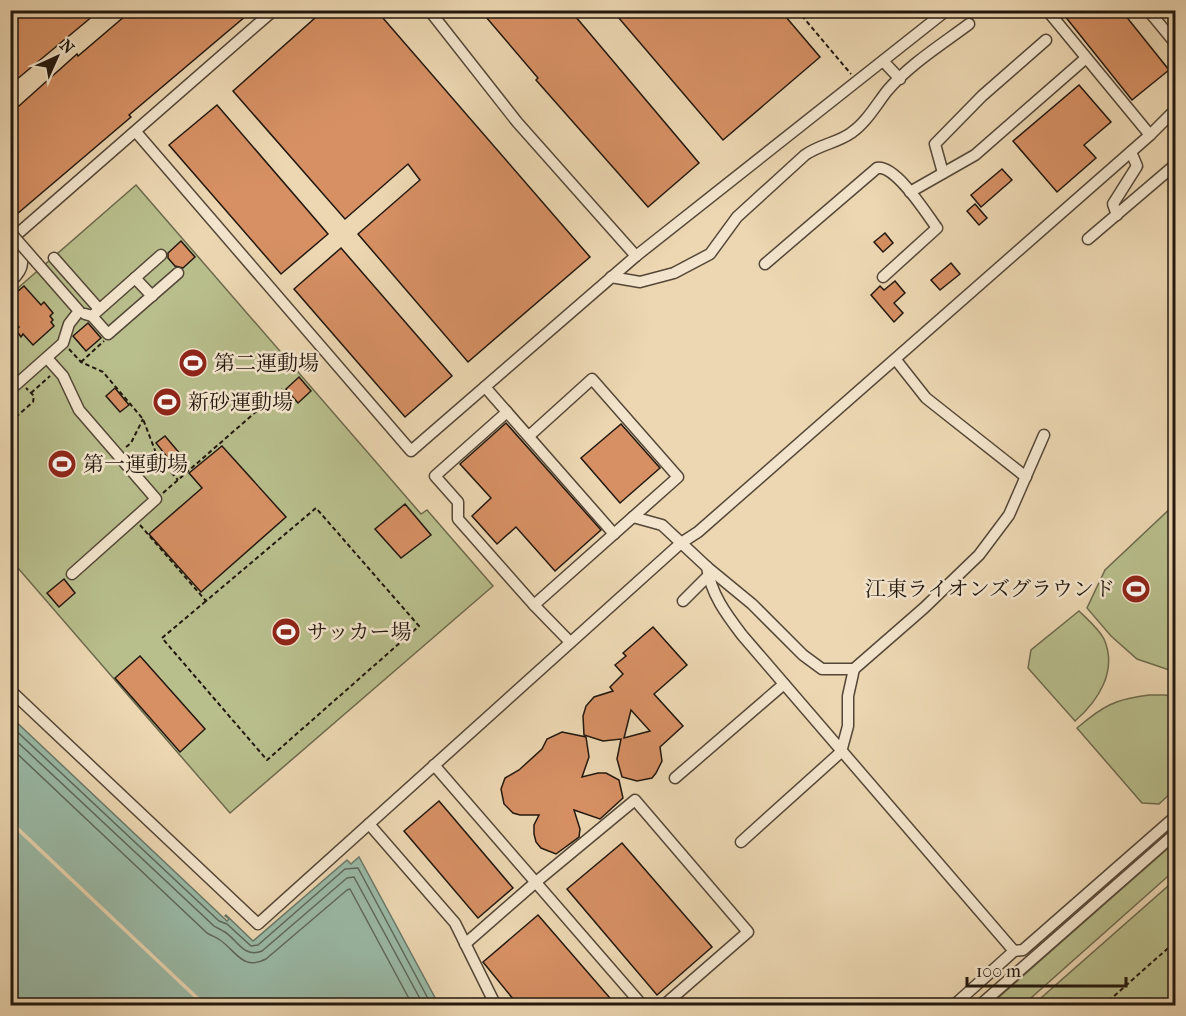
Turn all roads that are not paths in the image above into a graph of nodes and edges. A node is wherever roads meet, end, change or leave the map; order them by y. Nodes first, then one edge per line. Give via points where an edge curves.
1 (274, 10) edge
2 (429, 10) edge
3 (947, 10) edge
4 (1047, 10) edge
5 (1148, 10) edge
6 (969, 24) dead end
7 (1046, 40) dead end
8 (1176, 44) edge
9 (1086, 58) junction
10 (883, 61) junction
11 (900, 79) junction
12 (1176, 109) edge
13 (136, 132) junction
14 (1150, 135) junction
15 (1131, 152) junction
16 (1176, 164) edge
17 (943, 173) junction
18 (910, 192) junction
19 (1117, 215) junction
20 (10, 232) edge
21 (1088, 239) dead end
22 (161, 255) dead end
23 (636, 256) junction
24 (54, 258) dead end
25 (765, 264) dead end
26 (178, 273) dead end
27 (883, 277) dead end
28 (135, 278) junction
29 (612, 278) junction
30 (10, 282) edge
31 (75, 282) junction
32 (62, 292) junction
33 (152, 296) junction
34 (79, 311) junction
35 (95, 313) junction
36 (47, 358) junction
37 (896, 360) junction
38 (485, 387) junction
39 (10, 390) edge
40 (507, 412) junction
41 (1044, 435) dead end
42 (529, 436) junction
43 (1026, 477) junction
44 (633, 517) junction
45 (614, 534) junction
46 (681, 543) junction
47 (707, 572) junction
48 (72, 574) dead end
49 (683, 601) dead end
50 (534, 605) junction
51 (570, 642) junction
52 (854, 669) junction
53 (784, 684) junction
54 (10, 690) edge
55 (841, 752) junction
56 (434, 765) junction
57 (675, 778) dead end
58 (1176, 816) edge
59 (369, 824) junction
60 (1176, 833) edge
61 (741, 842) dead end
62 (536, 882) junction
63 (465, 944) junction
64 (1014, 951) junction
65 (496, 1005) edge
66 (642, 1005) edge
67 (663, 1005) edge
68 (953, 1005) edge
69 (979, 1005) edge

1 - 13 lane
2 - 23 lane via 518,122
3 - 10 lane
4 - 9 lane
5 - 8 lane
6 - 11 lane
7 - 17 lane via 935,144
9 - 14 lane
9 - 17 lane via 975,155
10 - 11 lane
10 - 23 lane
11 - 29 lane via 851,133 811,151 737,217 711,254 674,273 640,282
12 - 14 lane
13 - 30 lane via 14,237 23,264
13 - 38 lane via 411,452
14 - 15 lane
15 - 19 lane via 1137,165 1113,204
15 - 37 lane
16 - 19 lane
17 - 18 lane
18 - 25 lane via 891,171 877,168
18 - 27 lane via 937,228
19 - 21 lane
20 - 32 lane, bridge
22 - 28 lane
23 - 29 lane
24 - 31 lane
26 - 33 lane
28 - 33 lane
28 - 35 lane
29 - 38 lane
31 - 32 lane
31 - 35 lane
32 - 34 lane
33 - 35 lane via 108,334
34 - 35 lane
34 - 36 lane via 69,324 63,343
36 - 39 lane
36 - 48 lane via 63,376 79,410 156,499
37 - 43 lane via 926,398
37 - 46 lane
38 - 40 lane
40 - 42 lane
40 - 50 lane via 435,476 458,502 458,519
41 - 43 lane
42 - 44 lane via 592,379 678,477
42 - 45 lane
43 - 52 lane via 1009,515 979,555
44 - 45 lane
44 - 46 lane via 662,525
45 - 50 lane
46 - 47 lane
46 - 51 lane
47 - 49 lane
47 - 52 lane via 752,604 802,655 822,669
47 - 53 lane via 720,606
50 - 51 lane
51 - 56 lane
52 - 55 lane
53 - 55 lane
53 - 57 lane
54 - 59 lane via 258,924
55 - 61 lane
55 - 64 lane
56 - 59 lane
56 - 62 lane
58 - 64 lane via 1023,950
59 - 63 lane via 454,923
60 - 69 lane
62 - 63 lane
62 - 66 lane
62 - 67 lane via 635,801 748,932
63 - 65 lane
64 - 68 lane

